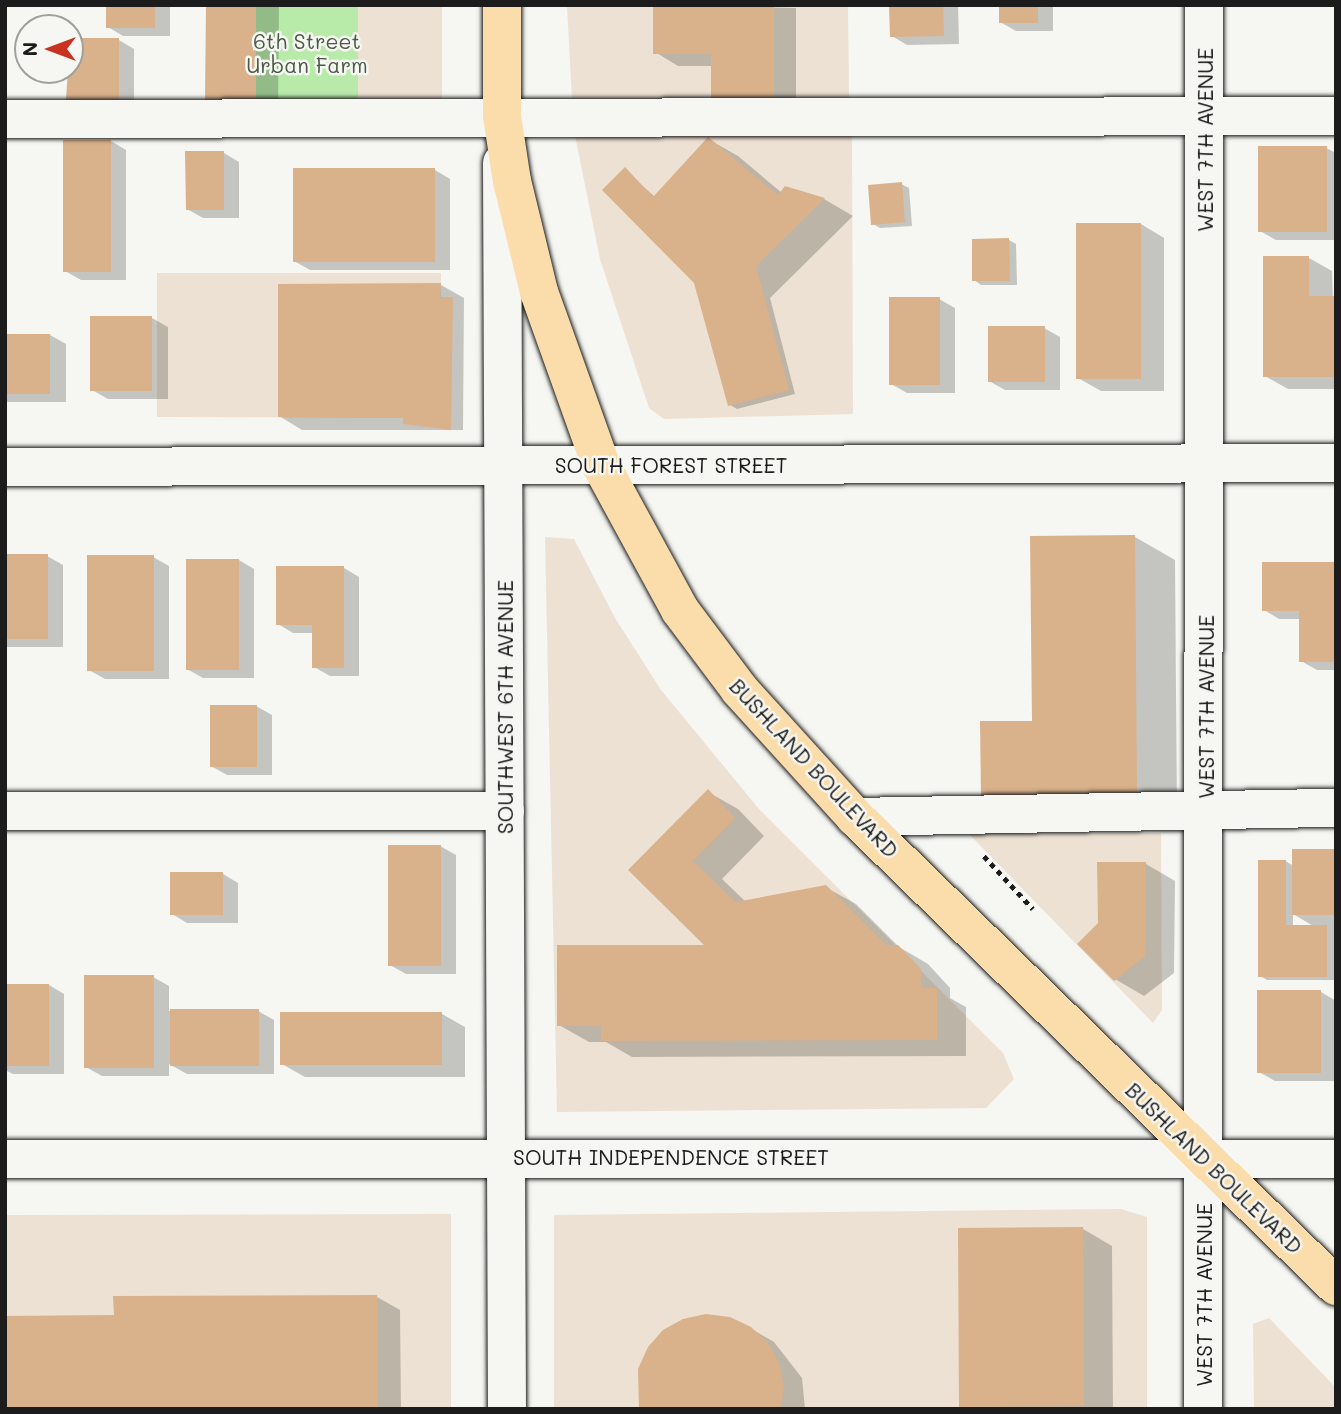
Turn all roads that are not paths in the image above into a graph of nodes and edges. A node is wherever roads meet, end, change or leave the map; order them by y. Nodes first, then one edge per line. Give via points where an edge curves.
1 (502, 5) edge
2 (1204, 5) edge
3 (502, 116) junction
4 (1205, 116) junction
5 (1336, 116) edge
6 (5, 119) edge
7 (1336, 463) edge
8 (1205, 464) junction
9 (503, 466) junction
10 (601, 466) junction
11 (5, 467) edge
12 (1206, 807) junction
13 (1336, 808) edge
14 (5, 811) edge
15 (505, 811) junction
16 (855, 817) junction
17 (508, 1157) junction
18 (5, 1159) edge
19 (1205, 1159) junction
20 (1336, 1159) edge
21 (1336, 1286) edge
22 (507, 1409) edge
23 (1203, 1409) edge

1 - 3 main road, SOUTHWEST 6TH AVENUE
2 - 4 street, WEST 7TH AVENUE
3 - 4 street
3 - 6 street
3 - 9 street, SOUTHWEST 6TH AVENUE
3 - 10 main road, BUSHLAND BOULEVARD via 512,181 539,292
4 - 5 street
4 - 8 street, WEST 7TH AVENUE
7 - 8 street, SOUTH FOREST STREET
8 - 10 street, SOUTH FOREST STREET
8 - 12 street, WEST 7TH AVENUE
9 - 10 street, SOUTH FOREST STREET
9 - 11 street, SOUTH FOREST STREET
9 - 15 street, SOUTHWEST 6TH AVENUE
10 - 16 main road, BUSHLAND BOULEVARD via 674,599 708,649
12 - 13 street
12 - 16 street
12 - 19 street, WEST 7TH AVENUE
14 - 15 street
15 - 17 street, SOUTHWEST 6TH AVENUE
16 - 19 main road, BUSHLAND BOULEVARD
17 - 18 street, SOUTH INDEPENDENCE STREET
17 - 19 street, SOUTH INDEPENDENCE STREET
17 - 22 street, SOUTHWEST 6TH AVENUE
19 - 20 street, SOUTH INDEPENDENCE STREET
19 - 21 main road, BUSHLAND BOULEVARD
19 - 23 street, WEST 7TH AVENUE

